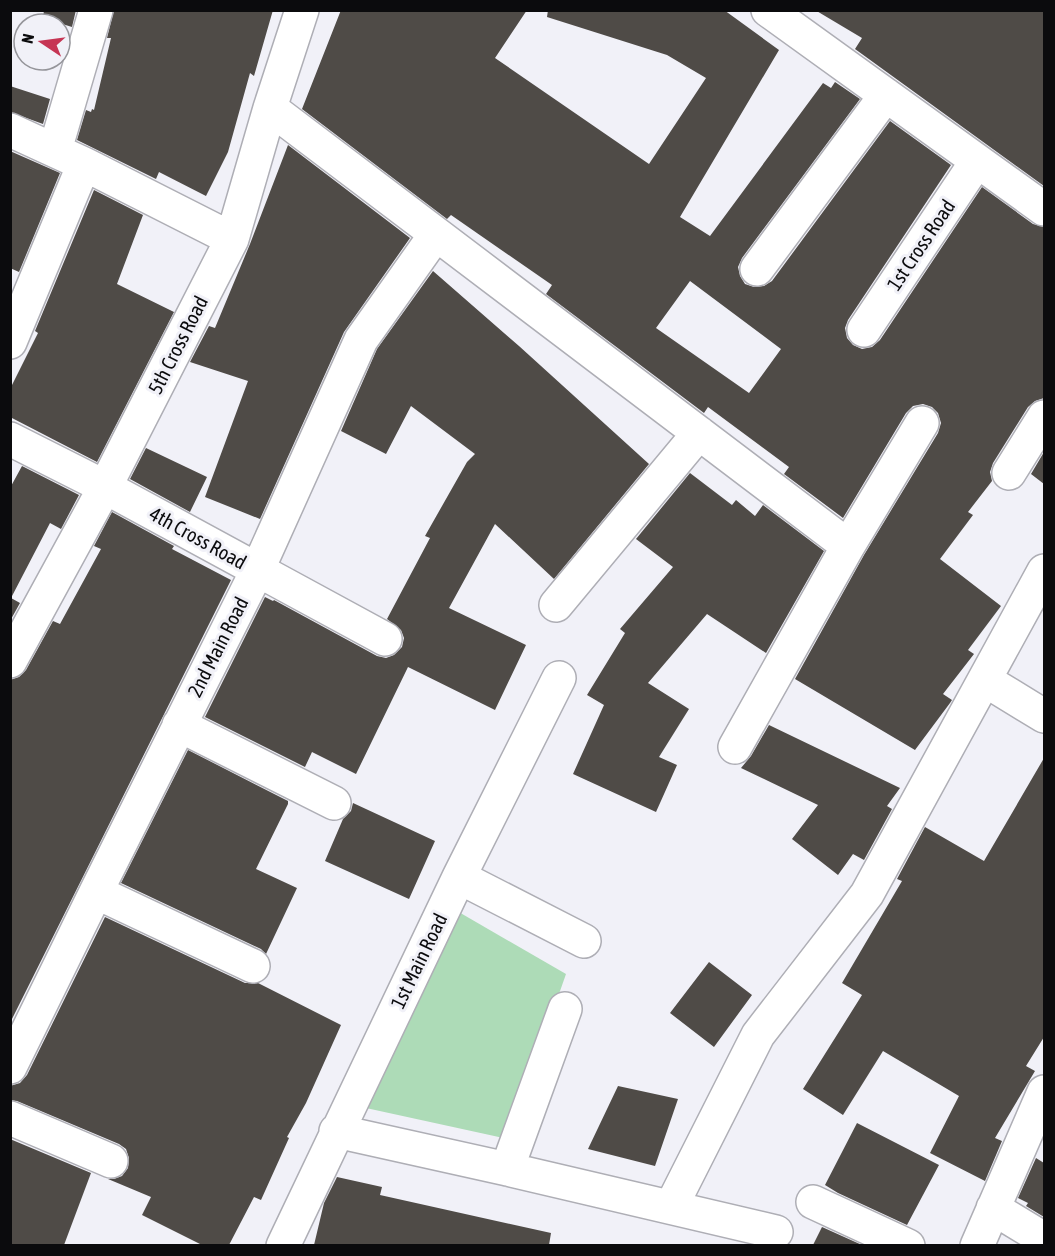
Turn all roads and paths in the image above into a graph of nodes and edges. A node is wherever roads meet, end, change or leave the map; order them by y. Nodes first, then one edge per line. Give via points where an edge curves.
1 (96, 10) edge
2 (302, 10) edge
3 (768, 10) edge
4 (886, 95) junction
5 (270, 108) junction
6 (10, 130) edge
7 (55, 150) junction
8 (977, 161) junction
9 (84, 164) junction
10 (1044, 209) edge
11 (436, 234) junction
12 (232, 239) junction
13 (757, 269) dead end
14 (864, 330) dead end
15 (10, 342) edge
16 (1044, 417) edge
17 (922, 423) dead end
18 (699, 433) junction
19 (10, 439) edge
20 (1009, 474) dead end
21 (105, 487) junction
22 (848, 546) junction
23 (257, 571) junction
24 (1044, 571) edge
25 (556, 605) dead end
26 (385, 639) dead end
27 (10, 661) edge
28 (559, 678) dead end
29 (985, 680) junction
30 (1044, 716) edge
31 (179, 724) junction
32 (735, 747) dead end
33 (334, 803) dead end
34 (459, 877) junction
35 (96, 892) junction
36 (584, 941) dead end
37 (253, 966) dead end
38 (565, 1009) dead end
39 (10, 1067) edge
40 (1044, 1092) edge
41 (10, 1118) edge
42 (336, 1131) junction
43 (111, 1161) dead end
44 (507, 1169) junction
45 (813, 1202) dead end
46 (671, 1207) junction
47 (993, 1208) junction
48 (776, 1232) dead end
49 (1044, 1239) edge
50 (283, 1245) edge
51 (908, 1245) edge
52 (977, 1245) edge

1 - 7 street
2 - 5 street, 5th Cross Road
3 - 4 street
4 - 8 street
4 - 13 street
5 - 11 street
5 - 12 street, 5th Cross Road
6 - 7 street
7 - 9 street
8 - 10 street
8 - 14 street, 1st Cross Road
9 - 12 street
9 - 15 street
11 - 18 street
11 - 23 street, 2nd Main Road via 361,340
12 - 21 street, 5th Cross Road
16 - 20 street
17 - 22 street
18 - 22 street
18 - 25 street
19 - 21 street, 4th Cross Road
21 - 23 street, 4th Cross Road
21 - 27 street, 5th Cross Road
22 - 32 street
23 - 26 street, 4th Cross Road
23 - 31 street, 2nd Main Road
24 - 29 street
28 - 34 street, 1st Main Road
29 - 30 street
29 - 46 street via 867,894 758,1035
31 - 33 street
31 - 35 street, 2nd Main Road
34 - 36 street
34 - 42 street, 1st Main Road
35 - 37 street
35 - 39 street, 2nd Main Road
38 - 44 street
40 - 47 street
41 - 43 street
42 - 44 street
42 - 50 street, 1st Main Road
44 - 46 street
45 - 51 street
46 - 48 street
47 - 49 street
47 - 52 street

